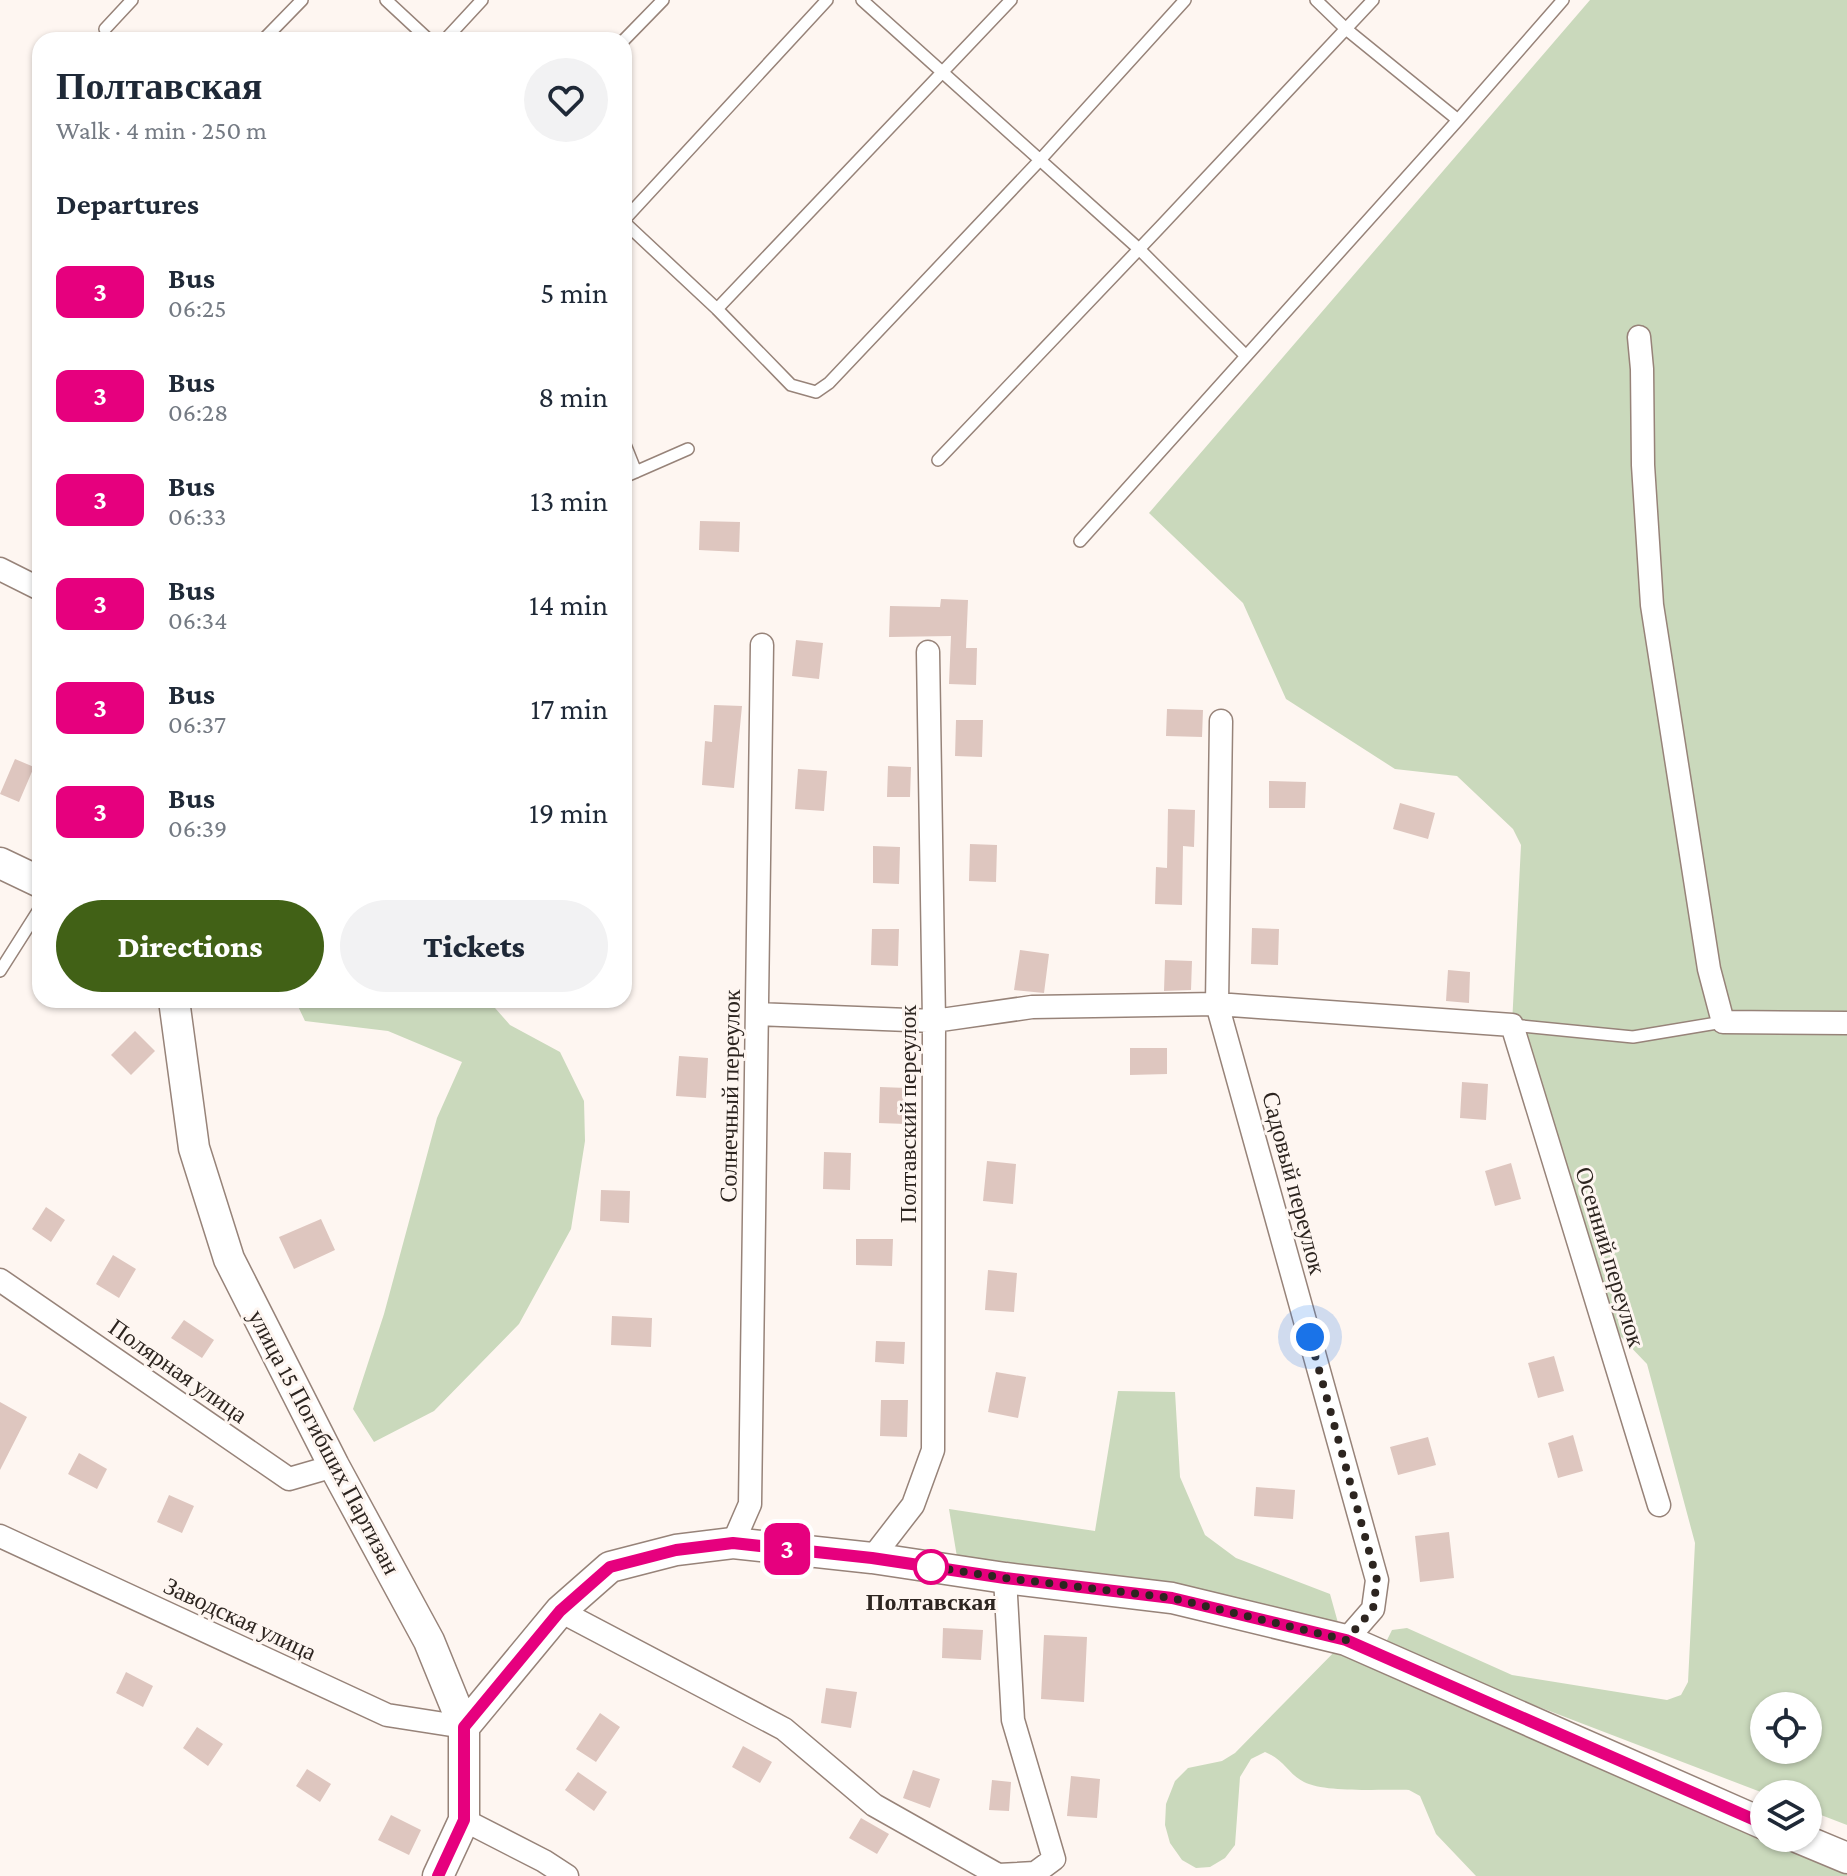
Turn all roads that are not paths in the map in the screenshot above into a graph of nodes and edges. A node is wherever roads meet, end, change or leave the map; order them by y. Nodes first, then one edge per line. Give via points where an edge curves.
1 (132, 0) edge
2 (302, 0) edge
3 (386, 0) edge
4 (482, 0) edge
5 (663, 0) edge
6 (827, 0) edge
7 (862, 0) edge
8 (1011, 0) edge
9 (1185, 0) edge
10 (1316, 0) edge
11 (1373, 0) edge
12 (1563, 0) edge
13 (105, 29) dead end
14 (1346, 29) junction
15 (271, 32) edge
16 (420, 32) edge
17 (452, 32) edge
18 (632, 32) edge
19 (943, 73) junction
20 (1458, 120) junction
21 (1040, 160) junction
22 (632, 212) edge
23 (632, 229) edge
24 (1139, 249) junction
25 (717, 309) junction
26 (1639, 337) dead end
27 (1246, 356) junction
28 (688, 449) dead end
29 (938, 460) dead end
30 (632, 473) edge
31 (1080, 541) dead end
32 (0, 569) edge
33 (32, 585) edge
34 (762, 645) dead end
35 (928, 652) dead end
36 (1221, 721) dead end
37 (0, 863) edge
38 (32, 878) edge
39 (32, 921) edge
40 (0, 971) edge
41 (1217, 1004) junction
42 (175, 1008) edge
43 (757, 1014) junction
44 (934, 1021) junction
45 (1723, 1022) junction
46 (1847, 1023) edge
47 (1512, 1025) junction
48 (0, 1280) edge
49 (334, 1466) junction
50 (1659, 1505) dead end
51 (0, 1536) edge
52 (733, 1543) junction
53 (872, 1558) junction
54 (1005, 1578) junction
55 (560, 1611) junction
56 (1346, 1640) junction
57 (464, 1727) junction
58 (1750, 1818) edge
59 (464, 1820) junction
60 (1822, 1848) edge
61 (1847, 1858) edge
62 (438, 1876) edge
63 (567, 1876) edge

1 - 13 lane
2 - 15 lane
3 - 16 lane
4 - 17 lane
5 - 18 lane
6 - 22 lane
7 - 19 lane
8 - 19 lane
9 - 21 lane
10 - 14 lane
11 - 14 lane
12 - 20 lane
14 - 20 lane
14 - 24 lane
19 - 21 lane
19 - 25 lane
20 - 27 lane
21 - 24 lane
21 - 25 lane via 816,392 791,385
23 - 25 lane
24 - 27 lane
24 - 29 lane
26 - 45 street via 1652,605 1709,969
27 - 31 lane
28 - 30 lane
32 - 33 street
34 - 43 street, Солнечный переулок
35 - 44 street, Полтавский переулок
36 - 41 street, Садовый переулок
37 - 38 street
39 - 40 lane
41 - 44 street via 1032,1007
41 - 47 street
41 - 56 street, Садовый переулок via 1377,1580 1373,1609
42 - 49 street, улица 15 Погибших Партизан via 194,1148 229,1259
43 - 44 street
43 - 52 street, Солнечный переулок via 750,1504
44 - 53 street, Полтавский переулок via 933,1450 913,1505
45 - 46 street
45 - 47 lane via 1633,1037
47 - 50 street, Осенний переулок
48 - 49 street, Полярная улица via 289,1479
49 - 57 street, улица 15 Погибших Партизан via 429,1641
51 - 57 street, Заводская улица via 387,1715
52 - 53 street
52 - 55 street via 676,1550 610,1567
53 - 54 street
54 - 55 street via 1013,1720 1054,1859 1035,1873 998,1875 874,1805 784,1729
54 - 56 street via 1172,1598
55 - 57 street
56 - 58 street
57 - 59 street, улица 15 Погибших Партизан
59 - 62 street, улица 15 Погибших Партизан
59 - 63 street
60 - 61 street

